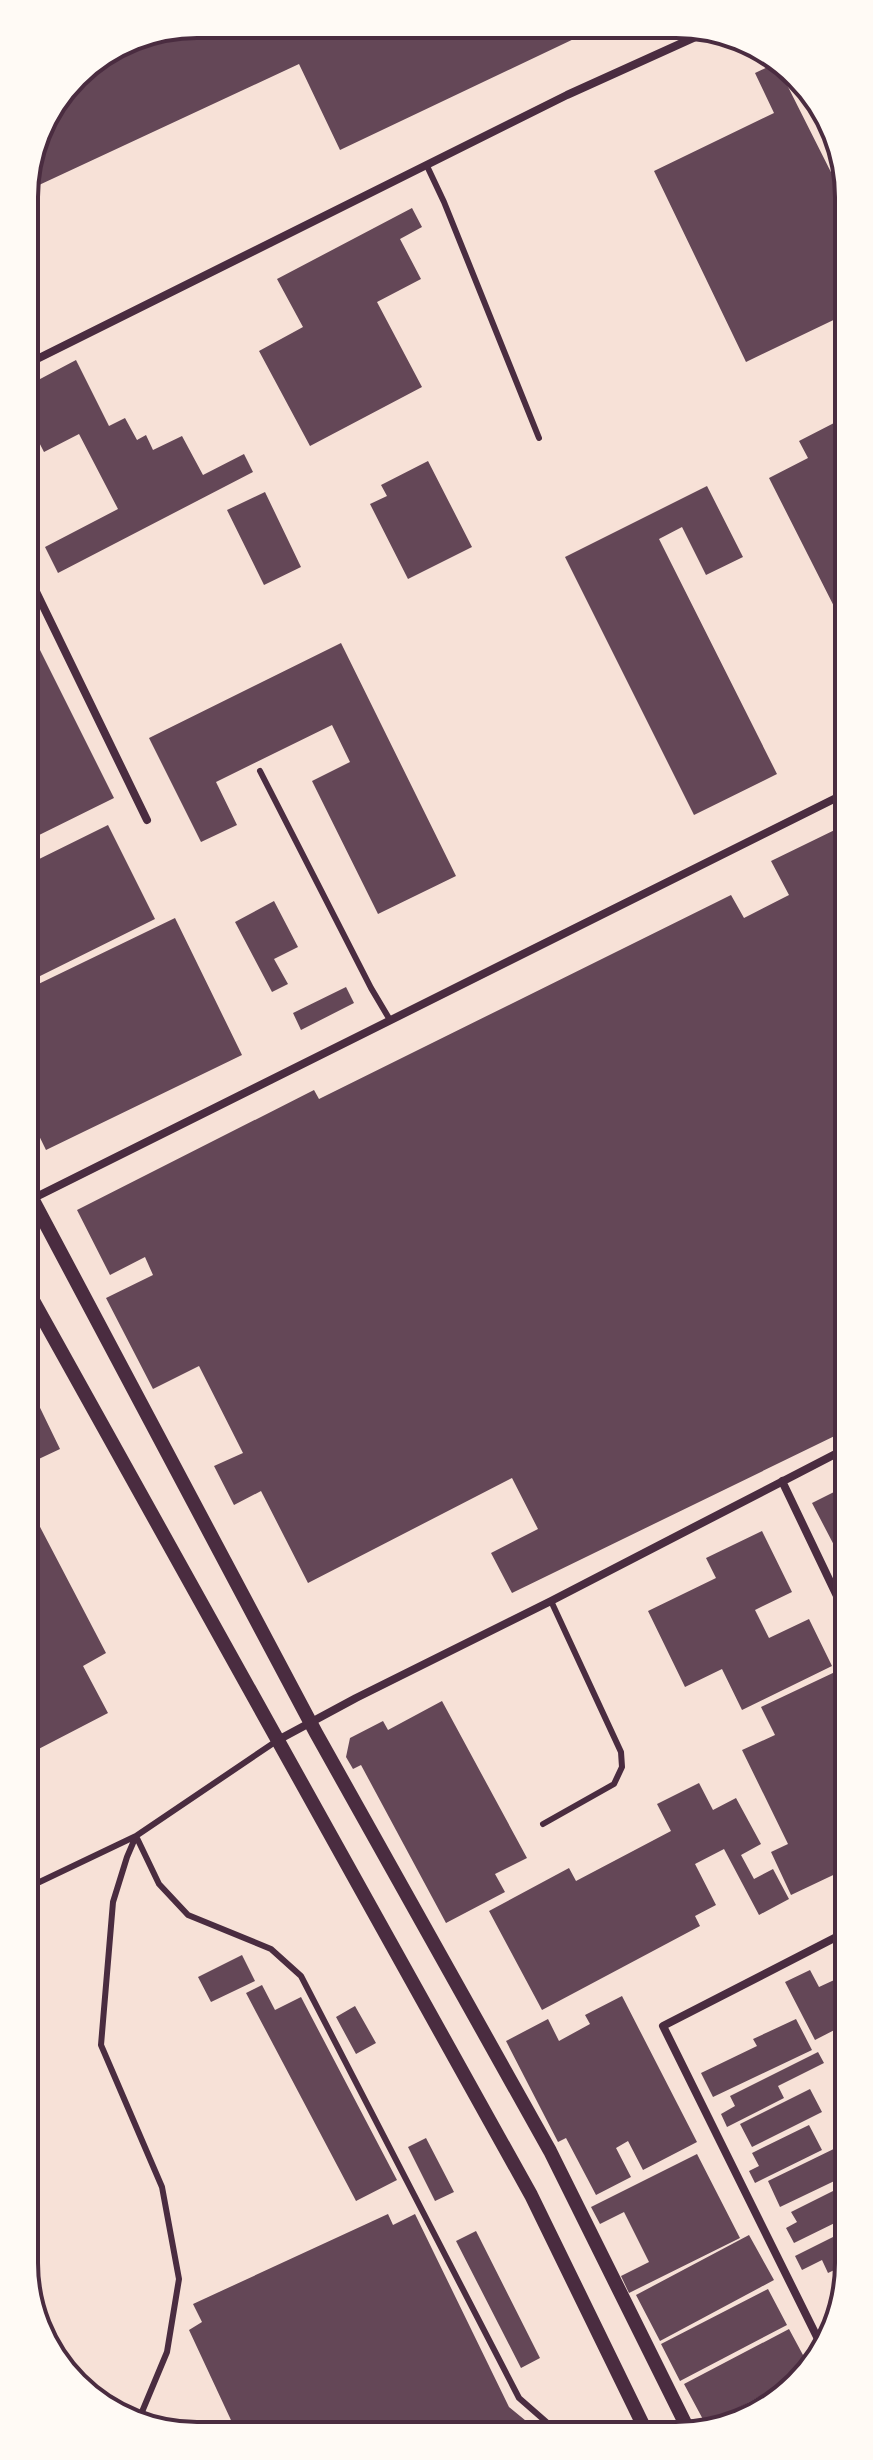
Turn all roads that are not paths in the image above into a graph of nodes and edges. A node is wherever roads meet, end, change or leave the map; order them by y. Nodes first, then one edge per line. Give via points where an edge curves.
1 (691, 39) edge
2 (427, 166) junction
3 (38, 359) edge
4 (539, 438) dead end
5 (38, 596) edge
6 (260, 771) dead end
7 (835, 798) edge
8 (147, 820) dead end
9 (390, 1020) junction
10 (38, 1189) edge
11 (38, 1210) edge
12 (38, 1310) edge
13 (835, 1454) edge
14 (782, 1481) junction
15 (835, 1592) edge
16 (551, 1601) junction
17 (310, 1722) junction
18 (278, 1740) junction
19 (543, 1824) dead end
20 (136, 1836) junction
21 (38, 1883) edge
22 (835, 1938) edge
23 (817, 2337) edge
24 (142, 2412) edge
25 (546, 2422) edge
26 (642, 2422) edge
27 (685, 2422) edge

1 - 2 street
2 - 3 street
2 - 4 lane
5 - 8 street
6 - 9 lane
7 - 9 street
9 - 10 street
11 - 17 street
12 - 18 street
13 - 14 street
14 - 15 street
14 - 16 street
16 - 17 street
16 - 19 lane via 621,1752 622,1767 614,1784
17 - 18 street
17 - 27 street via 550,2151
18 - 20 lane
18 - 26 street via 531,2195
20 - 21 lane
20 - 24 lane via 113,1902 101,2045 162,2187 179,2279 167,2352
20 - 25 lane via 159,1884 188,1915 271,1949 301,1976 519,2398
22 - 23 street via 663,2026

